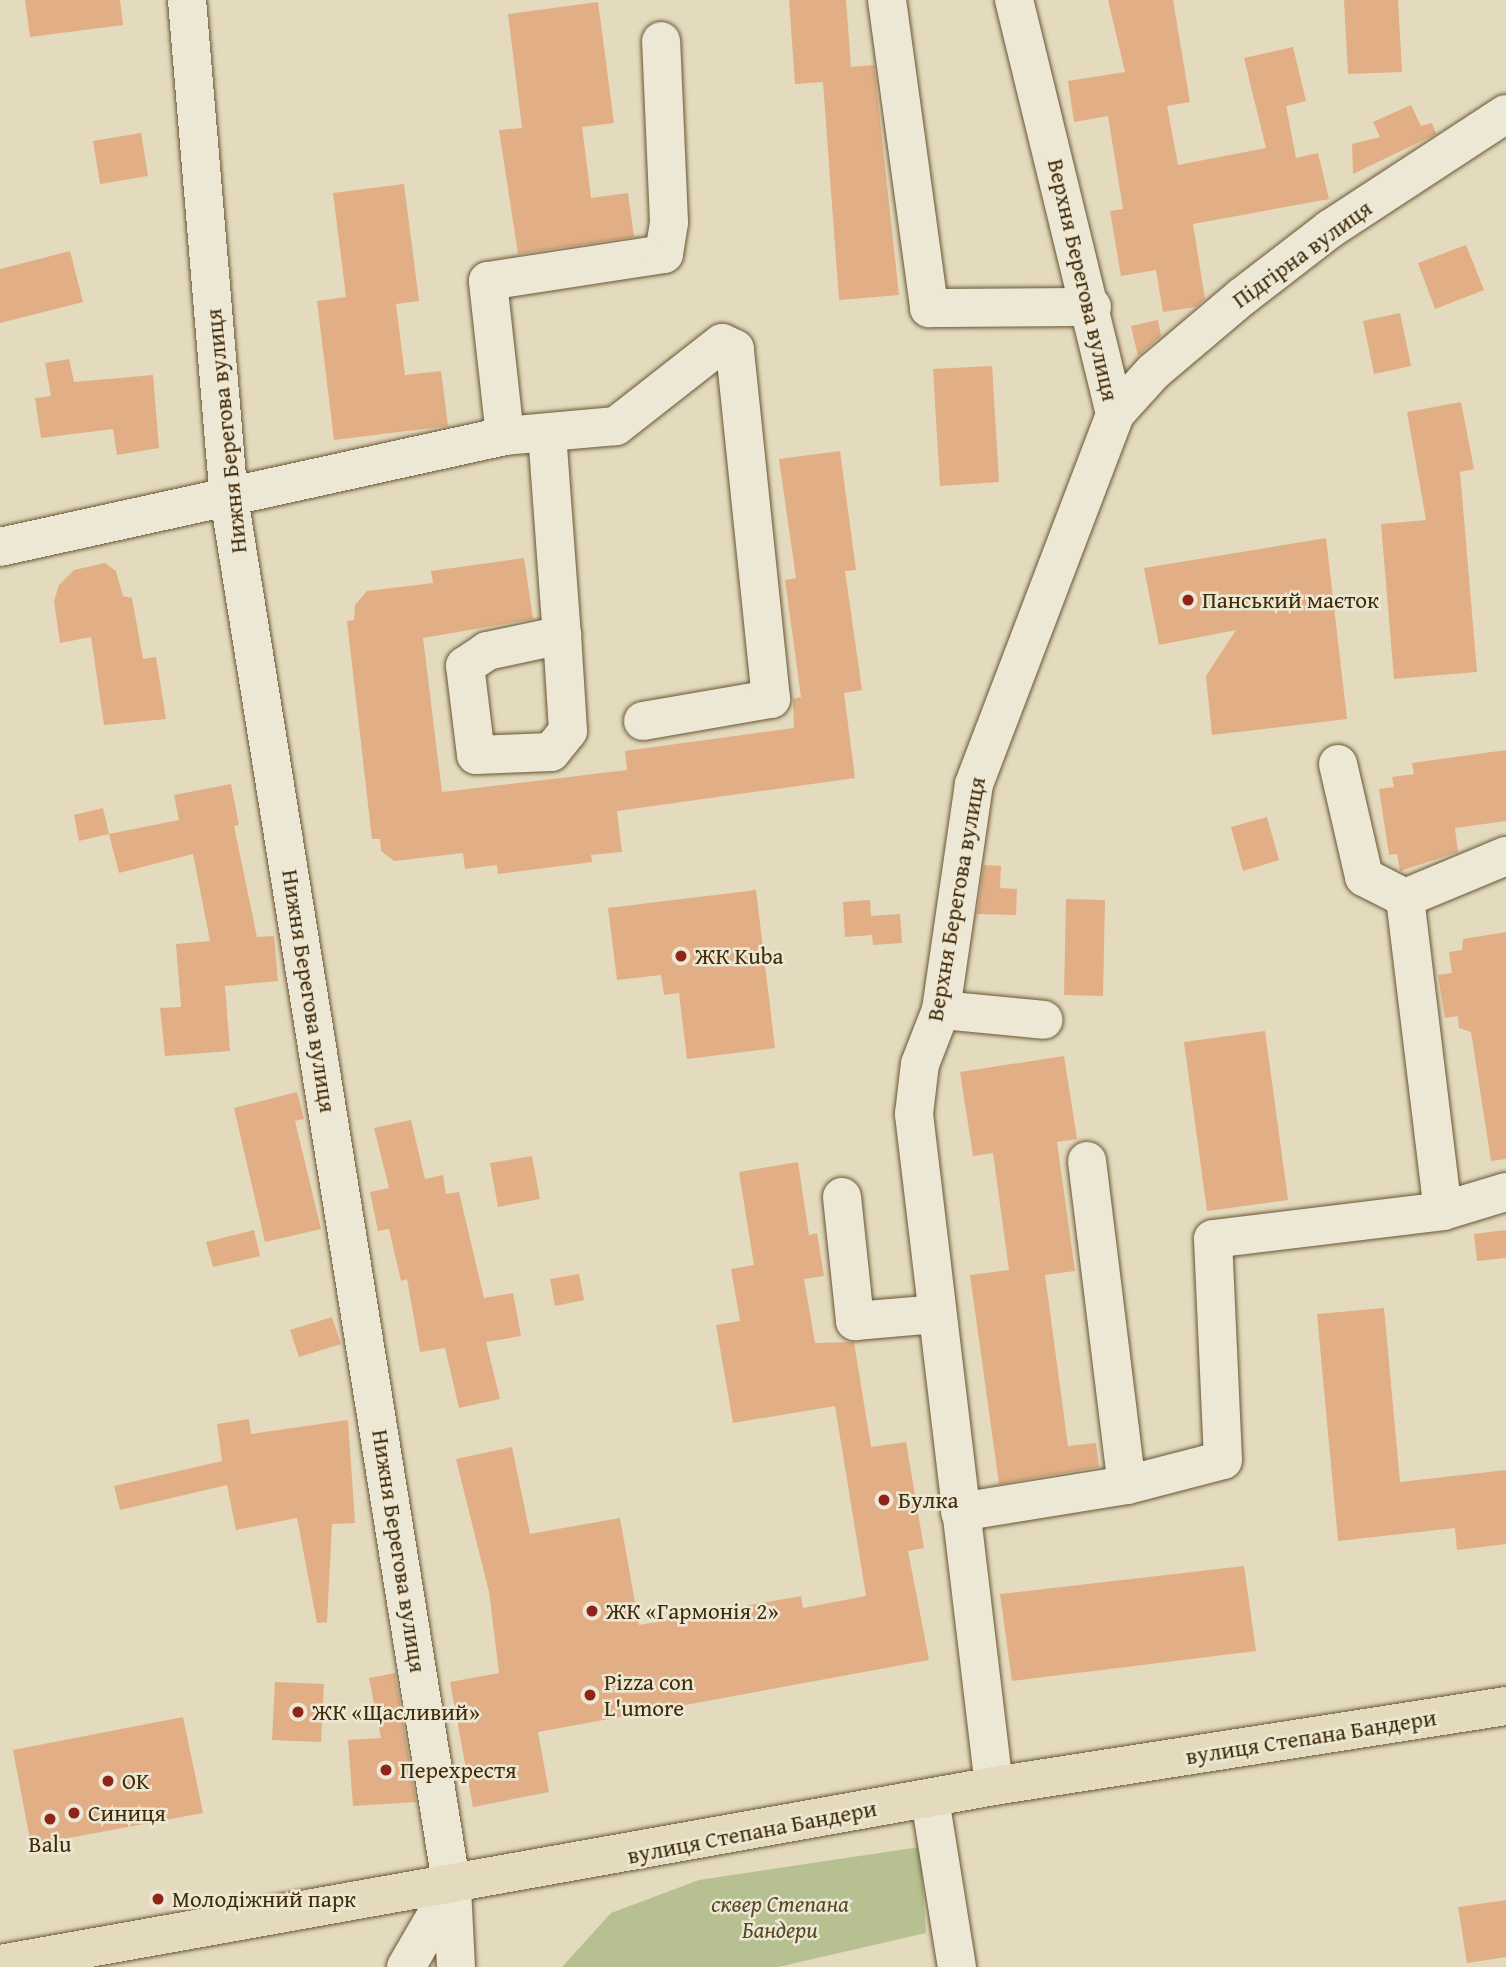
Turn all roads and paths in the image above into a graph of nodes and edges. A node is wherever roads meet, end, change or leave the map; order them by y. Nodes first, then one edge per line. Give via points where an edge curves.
1 (187, 0) edge
2 (887, 0) edge
3 (1014, 0) edge
4 (661, 41) dead end
5 (1506, 114) edge
6 (1091, 307) junction
7 (1115, 414) junction
8 (547, 433) junction
9 (505, 436) junction
10 (229, 499) junction
11 (0, 547) edge
12 (562, 635) dead end
13 (643, 721) dead end
14 (1338, 764) dead end
15 (1506, 856) edge
16 (1405, 898) junction
17 (941, 1010) junction
18 (1044, 1020) dead end
19 (1087, 1161) dead end
20 (1506, 1192) edge
21 (842, 1197) dead end
22 (1443, 1211) junction
23 (936, 1314) junction
24 (1127, 1485) junction
25 (960, 1512) junction
26 (1506, 1706) edge
27 (995, 1786) junction
28 (930, 1799) junction
29 (453, 1888) junction
30 (0, 1964) edge
31 (406, 1967) edge
32 (456, 1967) edge
33 (957, 1967) edge

1 - 10 street, Нижня Берегова вулиця
2 - 6 street via 929,308
3 - 6 street, Верхня Берегова вулиця
4 - 9 street via 669,222 664,254 488,281
5 - 7 street, Підгірна вулиця via 1330,229 1242,296 1153,372
6 - 7 street, Верхня Берегова вулиця
7 - 17 street, Верхня Берегова вулиця via 974,784
8 - 9 street
8 - 12 street
8 - 13 street via 616,426 722,343 735,349 771,699
9 - 10 street
10 - 11 street
10 - 29 street, Нижня Берегова вулиця
14 - 16 street via 1364,877
15 - 16 street
16 - 22 street
17 - 18 street
17 - 23 street, Верхня Берегова вулиця via 920,1064 914,1114
19 - 24 street
20 - 22 street
21 - 23 street via 855,1321
22 - 24 street via 1213,1239 1223,1460
23 - 25 street, Верхня Берегова вулиця
24 - 25 street
25 - 27 street, Верхня Берегова вулиця
26 - 27 main road, вулиця Степана Бандери
27 - 28 main road, вулиця Степана Бандери
28 - 29 main road, вулиця Степана Бандери
28 - 33 street
29 - 30 main road, вулиця Степана Бандери
29 - 31 street
29 - 32 street, Нижня Берегова вулиця

